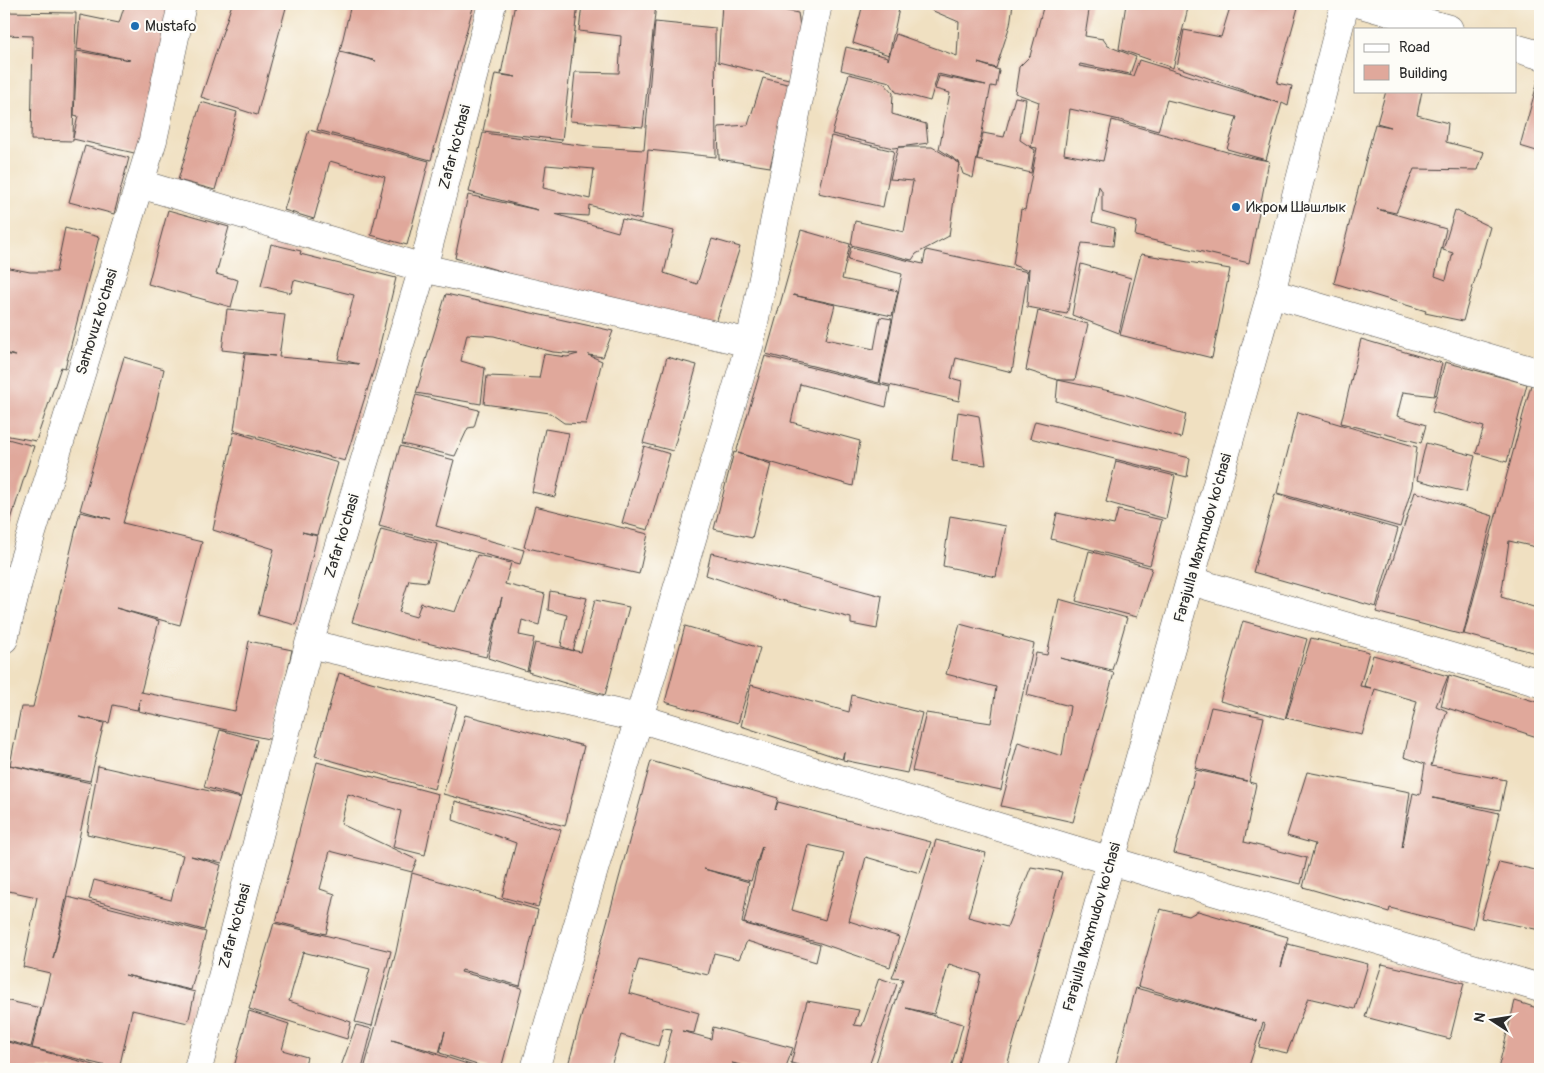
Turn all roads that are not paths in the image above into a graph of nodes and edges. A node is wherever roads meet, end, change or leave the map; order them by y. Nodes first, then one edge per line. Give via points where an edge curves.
1 (182, 4) edge
2 (492, 4) edge
3 (818, 4) edge
4 (1345, 4) edge
5 (1361, 4) edge
6 (1445, 28) edge
7 (1516, 48) edge
8 (1540, 55) edge
9 (140, 184) junction
10 (424, 268) junction
11 (1271, 293) junction
12 (750, 343) junction
13 (1540, 373) edge
14 (1191, 581) junction
15 (4, 639) edge
16 (309, 644) junction
17 (1540, 683) edge
18 (638, 718) junction
19 (1111, 862) junction
20 (1540, 988) edge
21 (198, 1069) edge
22 (535, 1069) edge
23 (1052, 1069) edge

1 - 9 street, Sarhovuz ko'chasi via 153,140
2 - 10 street, Zafar ko'chasi
3 - 12 street
4 - 11 street, Farajulla Maxmudov ko'chasi
5 - 6 street
7 - 8 street
9 - 10 street
9 - 15 street, Sarhovuz ko'chasi via 23,562
10 - 12 street
10 - 16 street, Zafar ko'chasi
11 - 13 street
11 - 14 street, Farajulla Maxmudov ko'chasi
12 - 18 street
14 - 17 street
14 - 19 street, Farajulla Maxmudov ko'chasi
16 - 18 street
16 - 21 street, Zafar ko'chasi
18 - 19 street
18 - 22 street
19 - 20 street
19 - 23 street, Farajulla Maxmudov ko'chasi

